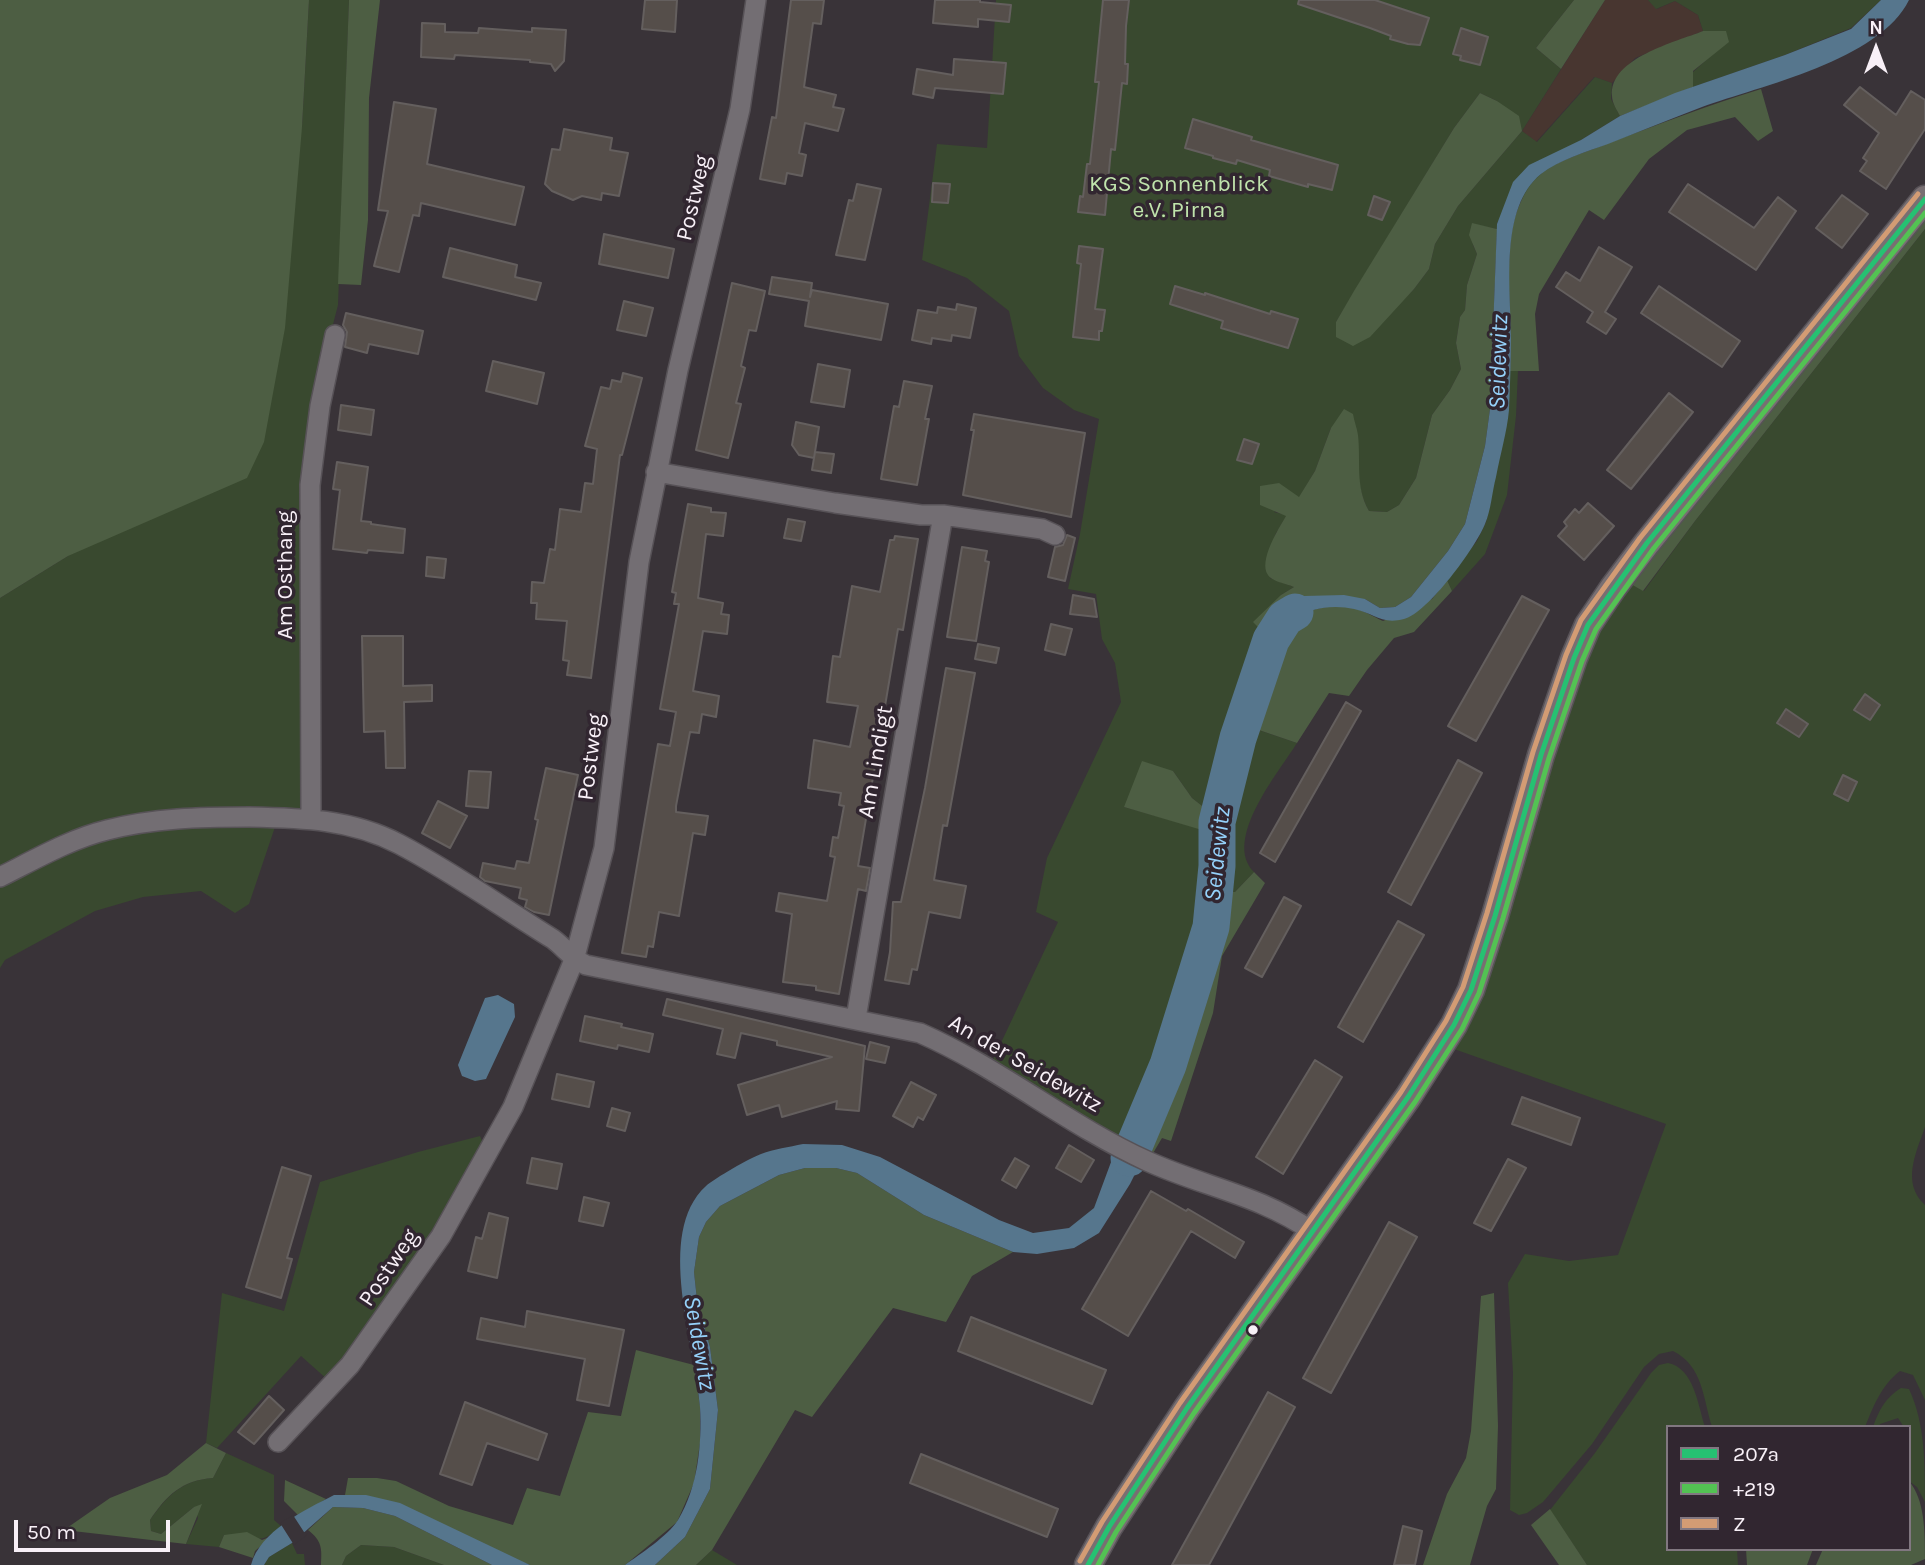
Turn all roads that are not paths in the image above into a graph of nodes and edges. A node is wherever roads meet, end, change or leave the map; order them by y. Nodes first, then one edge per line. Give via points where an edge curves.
1 (756, 0) edge
2 (1925, 199) edge
3 (335, 335) dead end
4 (656, 472) junction
5 (943, 515) junction
6 (1055, 535) dead end
7 (311, 818) junction
8 (0, 877) edge
9 (574, 960) junction
10 (856, 1018) junction
11 (1313, 1232) junction
12 (278, 1442) dead end
13 (1088, 1565) edge

1 - 4 street, Postweg via 740,109
2 - 11 main road via 1653,537 1588,625 1541,755 1471,990 1441,1047
3 - 7 street, Am Osthang via 310,485
4 - 5 street via 835,503
4 - 9 street, Postweg via 639,562 604,848
5 - 6 street via 1042,529
5 - 10 street, Am Lindigt
7 - 8 street via 199,817 104,830
7 - 9 street via 352,826 398,844 553,939
9 - 10 street, An der Seidewitz
9 - 12 street, Postweg via 513,1107 441,1236 351,1365
10 - 11 street, An der Seidewitz via 920,1033 958,1050 1148,1162 1274,1208
11 - 13 main road via 1187,1408

